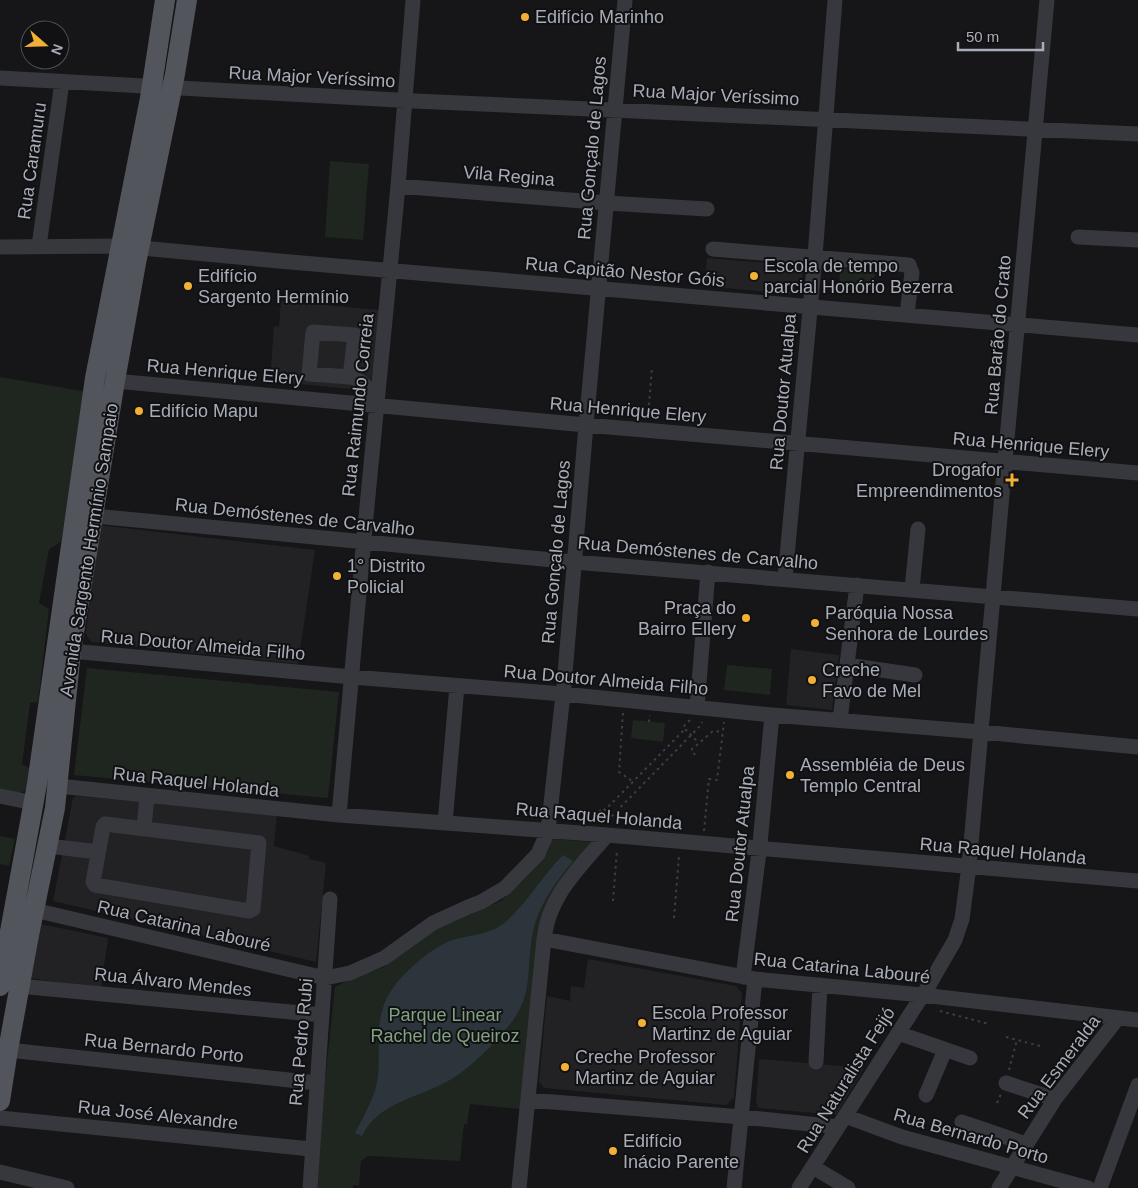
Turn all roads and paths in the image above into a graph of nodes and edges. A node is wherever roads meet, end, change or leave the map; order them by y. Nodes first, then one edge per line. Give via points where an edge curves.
1 (165, 0) edge
2 (187, 0) edge
3 (413, 0) edge
4 (625, 0) edge
5 (835, 0) edge
6 (1047, 0) edge
7 (0, 78) edge
8 (62, 82) junction
9 (152, 86) junction
10 (173, 87) junction
11 (404, 101) junction
12 (614, 109) junction
13 (826, 119) junction
14 (1035, 129) junction
15 (1138, 134) edge
16 (398, 186) junction
17 (607, 203) junction
18 (707, 209) dead end
19 (1078, 237) dead end
20 (1138, 240) edge
21 (38, 246) junction
22 (0, 247) edge
23 (130, 247) junction
24 (713, 250) dead end
25 (814, 256) junction
26 (390, 271) junction
27 (599, 289) junction
28 (810, 306) junction
29 (907, 314) junction
30 (1018, 323) junction
31 (1138, 335) edge
32 (652, 366) dead end
33 (350, 377) dead end
34 (115, 381) junction
35 (376, 404) junction
36 (586, 425) junction
37 (647, 430) junction
38 (798, 444) junction
39 (1005, 461) junction
40 (1138, 473) edge
41 (85, 515) junction
42 (918, 530) dead end
43 (363, 543) junction
44 (574, 562) junction
45 (708, 572) junction
46 (785, 578) junction
47 (857, 584) junction
48 (912, 589) junction
49 (993, 596) junction
50 (1138, 609) edge
51 (72, 651) junction
52 (847, 666) junction
53 (915, 675) dead end
54 (352, 677) junction
55 (457, 686) junction
56 (563, 694) junction
57 (624, 708) dead end
58 (726, 710) junction
59 (698, 714) junction
60 (772, 715) junction
61 (840, 720) junction
62 (685, 729) junction
63 (723, 732) junction
64 (981, 732) junction
65 (691, 736) junction
66 (699, 744) junction
67 (1138, 747) edge
68 (695, 755) dead end
69 (633, 782) junction
70 (58, 786) junction
71 (0, 796) edge
72 (147, 796) junction
73 (34, 803) junction
74 (339, 815) junction
75 (593, 818) dead end
76 (445, 823) junction
77 (144, 828) junction
78 (548, 831) junction
79 (610, 834) junction
80 (703, 844) junction
81 (48, 846) junction
82 (759, 848) junction
83 (680, 851) dead end
84 (98, 852) junction
85 (970, 866) junction
86 (1138, 881) edge
87 (330, 899) dead end
88 (613, 901) dead end
89 (34, 910) junction
90 (674, 918) dead end
91 (5, 930) edge
92 (544, 940) junction
93 (955, 940) joint
94 (325, 978) junction
95 (749, 978) junction
96 (820, 985) junction
97 (10, 986) edge
98 (919, 1000) junction
99 (322, 1015) junction
100 (1118, 1018) junction
101 (1138, 1020) edge
102 (989, 1024) dead end
103 (898, 1033) junction
104 (1006, 1037) dead end
105 (1040, 1046) dead end
106 (8, 1050) junction
107 (945, 1050) junction
108 (970, 1058) dead end
109 (816, 1062) dead end
110 (317, 1083) junction
111 (1006, 1083) dead end
112 (1138, 1085) edge
113 (926, 1095) dead end
114 (1055, 1099) junction
115 (528, 1100) junction
116 (0, 1101) edge
117 (742, 1117) junction
118 (0, 1118) edge
119 (841, 1121) junction
120 (962, 1122) dead end
121 (1026, 1144) junction
122 (311, 1149) junction
123 (813, 1167) junction
124 (1011, 1168) junction
125 (0, 1172) edge
126 (67, 1188) edge
127 (310, 1188) edge
128 (519, 1188) edge
129 (734, 1188) edge
130 (799, 1188) edge
131 (848, 1188) edge
132 (999, 1188) edge
133 (1088, 1188) edge
134 (1100, 1188) edge

1 - 9 main road, Avenida Sargento Hermínio Sampaio
2 - 10 main road, Avenida Sargento Hermínio Sampaio
3 - 11 street, Rua Raimundo Correia
4 - 12 street, Rua Gonçalo de Lagos
5 - 13 street, Rua Doutor Atualpa
6 - 14 street, Rua Barão do Crato
7 - 8 street, Rua Major Veríssimo
8 - 9 street, Rua Major Veríssimo
8 - 21 street, Rua Caramuru
9 - 10 street, Rua Major Veríssimo
9 - 23 main road, Avenida Sargento Hermínio Sampaio
10 - 11 street, Rua Major Veríssimo
10 - 23 main road, Avenida Sargento Hermínio Sampaio
11 - 12 street, Rua Major Veríssimo
11 - 16 street, Rua Raimundo Correia
12 - 13 street, Rua Major Veríssimo
12 - 17 street, Rua Gonçalo de Lagos
13 - 14 street, Rua Major Veríssimo
13 - 25 street, Rua Doutor Atualpa
14 - 15 street, Rua Major Veríssimo
14 - 30 street, Rua Barão do Crato
16 - 17 street, Vila Regina
16 - 26 street, Rua Raimundo Correia
17 - 18 street, Vila Regina
17 - 27 street, Rua Gonçalo de Lagos
19 - 20 street
21 - 22 street, Rua Capitão Nestor Góis
21 - 23 street, Rua Capitão Nestor Góis
23 - 26 street, Rua Capitão Nestor Góis
23 - 34 main road, Avenida Sargento Hermínio Sampaio
23 - 41 main road, Avenida Sargento Hermínio Sampaio via 95,378
24 - 25 street
25 - 28 street, Rua Doutor Atualpa
25 - 29 street via 909,265 912,273
26 - 27 street, Rua Capitão Nestor Góis
26 - 35 street, Rua Raimundo Correia
27 - 28 street, Rua Capitão Nestor Góis
27 - 36 street, Rua Gonçalo de Lagos
28 - 29 street, Rua Capitão Nestor Góis
28 - 38 street, Rua Doutor Atualpa
29 - 30 street, Rua Capitão Nestor Góis
30 - 31 street, Rua Capitão Nestor Góis
30 - 39 street, Rua Barão do Crato
32 - 37 path
33 - 35 street via 366,386
34 - 35 street, Rua Henrique Elery
34 - 41 main road, Avenida Sargento Hermínio Sampaio
35 - 36 street, Rua Henrique Elery
35 - 43 street, Rua Raimundo Correia
36 - 37 street, Rua Henrique Elery
36 - 44 street, Rua Gonçalo de Lagos
37 - 38 street, Rua Henrique Elery
38 - 39 street, Rua Henrique Elery
38 - 46 street, Rua Doutor Atualpa
39 - 40 street, Rua Henrique Elery
39 - 49 street, Rua Barão do Crato
41 - 43 street, Rua Demóstenes de Carvalho
41 - 51 main road, Avenida Sargento Hermínio Sampaio
41 - 73 main road, Avenida Sargento Hermínio Sampaio
42 - 48 street
43 - 44 street, Rua Demóstenes de Carvalho
43 - 54 street, Rua Raimundo Correia
44 - 45 street, Rua Demóstenes de Carvalho
44 - 56 street, Rua Gonçalo de Lagos
45 - 46 street, Rua Demóstenes de Carvalho
45 - 59 street
46 - 47 street, Rua Demóstenes de Carvalho
47 - 48 street, Rua Demóstenes de Carvalho
47 - 52 street
48 - 49 street, Rua Demóstenes de Carvalho
49 - 50 street, Rua Demóstenes de Carvalho
49 - 64 street, Rua Barão do Crato
51 - 54 street, Rua Doutor Almeida Filho
51 - 70 main road, Avenida Sargento Hermínio Sampaio
52 - 53 street
52 - 61 street
54 - 55 street, Rua Doutor Almeida Filho
54 - 74 street, Rua Raimundo Correia
55 - 56 street, Rua Doutor Almeida Filho
55 - 76 street
56 - 59 street, Rua Doutor Almeida Filho
56 - 78 street, Rua Gonçalo de Lagos
57 - 69 path via 619,772
58 - 59 street, Rua Doutor Almeida Filho
58 - 60 street, Rua Doutor Almeida Filho
58 - 63 path
59 - 62 path via 683,727
59 - 65 path via 701,725
60 - 61 street, Rua Doutor Almeida Filho
60 - 82 street, Rua Doutor Atualpa
61 - 64 street, Rua Doutor Almeida Filho
62 - 65 path
62 - 69 path
63 - 66 path via 713,731
63 - 80 path via 717,780 709,780
64 - 67 street, Rua Doutor Almeida Filho
64 - 85 street, Rua Barão do Crato
65 - 66 path
65 - 79 path
66 - 68 path via 691,750
69 - 75 path
70 - 72 street, Rua Raquel Holanda
70 - 81 main road, Avenida Sargento Hermínio Sampaio
71 - 73 street
72 - 74 street, Rua Raquel Holanda
72 - 77 street
73 - 91 main road, Avenida Sargento Hermínio Sampaio
74 - 76 street, Rua Raquel Holanda
76 - 78 street, Rua Raquel Holanda
77 - 84 street via 105,824
77 - 84 street via 259,843 253,909 249,911 95,886
78 - 79 street, Rua Raquel Holanda
78 - 94 street, Rua Gonçalo de Lagos via 538,854 505,888 433,923 384,958 350,973
79 - 80 street, Rua Raquel Holanda
79 - 88 path
79 - 92 street via 560,893 548,917
80 - 82 street, Rua Raquel Holanda
81 - 84 street
81 - 89 main road, Avenida Sargento Hermínio Sampaio
82 - 85 street, Rua Raquel Holanda
82 - 95 street, Rua Doutor Atualpa
83 - 90 path
85 - 86 street, Rua Raquel Holanda
85 - 93 street, Rua Barão do Crato via 962,919
87 - 94 street, Rua Pedro Rubi
89 - 94 street, Rua Catarina Labouré
89 - 97 main road, Avenida Sargento Hermínio Sampaio
91 - 97 main road, Avenida Sargento Hermínio Sampaio
92 - 95 street, Rua Catarina Labouré
92 - 115 street
93 - 98 street, Rua Naturalista Feijó
94 - 99 street, Rua Pedro Rubi
95 - 96 street, Rua Catarina Labouré
95 - 117 street, Rua Doutor Atualpa
96 - 98 street, Rua Catarina Labouré
96 - 109 street
97 - 99 street, Rua Álvaro Mendes
97 - 106 main road, Avenida Sargento Hermínio Sampaio
98 - 100 street, Rua Catarina Labouré
98 - 102 path
98 - 103 street, Rua Naturalista Feijó
99 - 110 street, Rua Pedro Rubi
100 - 101 street, Rua Catarina Labouré
100 - 114 street, Rua Esmeralda
103 - 107 street
103 - 119 street, Rua Naturalista Feijó
104 - 105 path
106 - 110 street, Rua Bernardo Porto
106 - 116 main road, Avenida Sargento Hermínio Sampaio
107 - 108 street
107 - 113 street
110 - 122 street, Rua Pedro Rubi
111 - 114 street
112 - 134 street
114 - 121 street, Rua Esmeralda
115 - 117 street, Rua Bernardo Porto
115 - 128 street
117 - 119 street, Rua Bernardo Porto
117 - 129 street, Rua Doutor Atualpa
118 - 122 street, Rua José Alexandre
119 - 123 street, Rua Naturalista Feijó
119 - 124 street, Rua Bernardo Porto
120 - 121 street
121 - 124 street, Rua Esmeralda
122 - 127 street, Rua Pedro Rubi
123 - 130 street, Rua Naturalista Feijó
123 - 131 street
124 - 132 street, Rua Esmeralda
124 - 133 street, Rua Bernardo Porto
125 - 126 street

